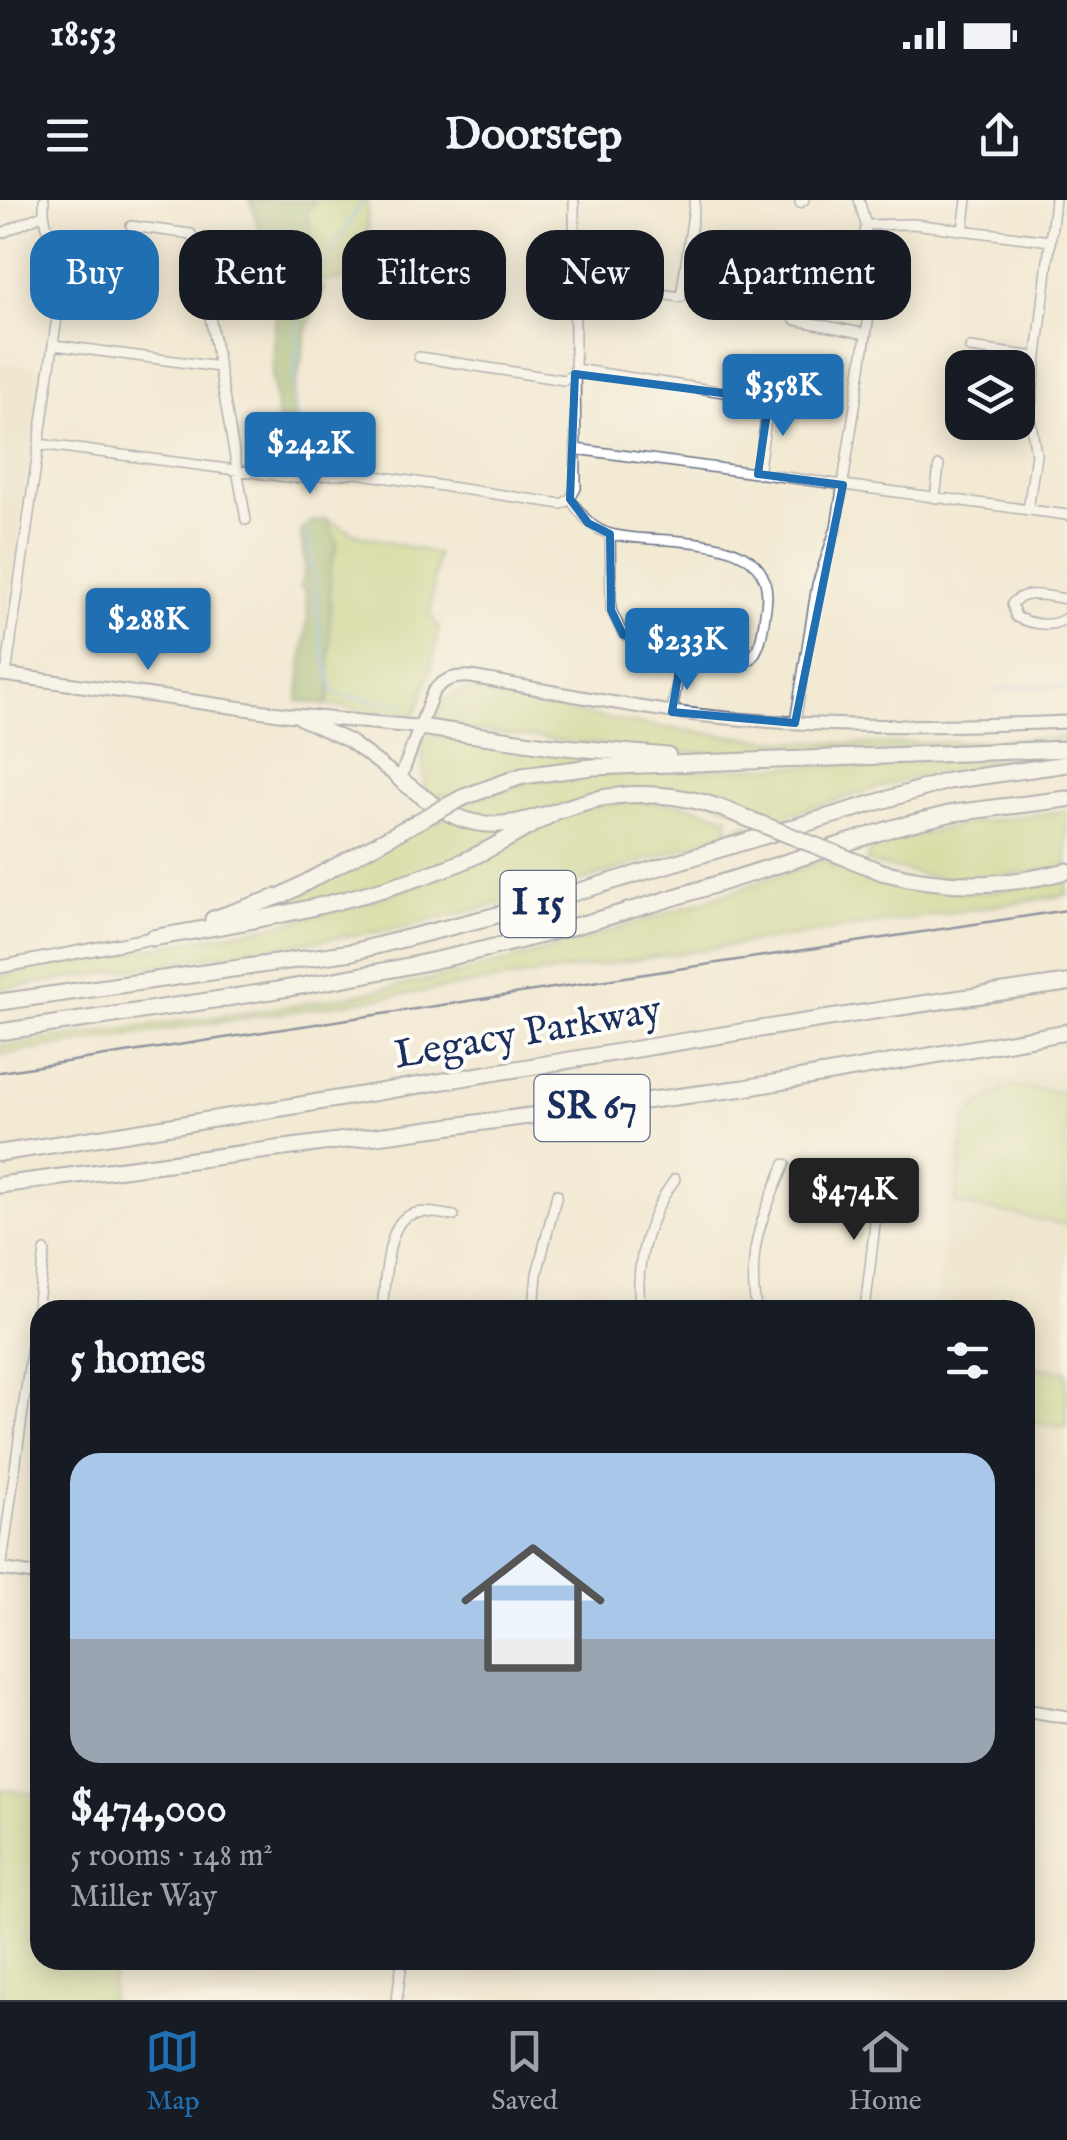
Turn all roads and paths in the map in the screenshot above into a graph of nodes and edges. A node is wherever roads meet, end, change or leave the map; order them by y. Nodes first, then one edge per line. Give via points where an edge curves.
1 (44, 200) edge
2 (574, 200) edge
3 (695, 200) edge
4 (859, 200) edge
5 (967, 200) edge
6 (1055, 200) edge
7 (44, 214) junction
8 (131, 226) dead end
9 (866, 226) junction
10 (574, 230) edge
11 (963, 230) junction
12 (0, 234) edge
13 (1050, 241) junction
14 (664, 294) edge
15 (574, 320) edge
16 (796, 320) edge
17 (866, 334) junction
18 (54, 345) junction
19 (970, 348) dead end
20 (419, 357) dead end
21 (1036, 357) junction
22 (220, 366) junction
23 (575, 374) junction
24 (40, 444) junction
25 (576, 449) junction
26 (939, 466) dead end
27 (238, 470) junction
28 (758, 474) junction
29 (842, 485) junction
30 (935, 498) junction
31 (570, 499) junction
32 (1028, 510) junction
33 (1067, 516) edge
34 (246, 520) dead end
35 (610, 534) junction
36 (1067, 599) edge
37 (1067, 617) edge
38 (682, 653) junction
39 (3, 674) edge
40 (672, 712) junction
41 (290, 715) junction
42 (1067, 722) edge
43 (796, 723) junction
44 (420, 728) junction
45 (1067, 749) edge
46 (732, 762) junction
47 (1067, 764) edge
48 (400, 780) junction
49 (1067, 799) edge
50 (552, 814) junction
51 (1067, 871) edge
52 (152, 938) junction
53 (0, 967) edge
54 (1067, 983) edge
55 (0, 1002) edge
56 (0, 1032) edge
57 (1067, 1032) edge
58 (0, 1152) edge
59 (786, 1164) dead end
60 (675, 1179) dead end
61 (880, 1180) dead end
62 (0, 1184) edge
63 (557, 1194) dead end
64 (454, 1216) dead end
65 (45, 1252) dead end
66 (38, 1300) edge
67 (383, 1300) edge
68 (535, 1300) edge
69 (639, 1300) edge
70 (755, 1300) edge
71 (867, 1300) edge
72 (30, 1358) edge
73 (0, 1570) edge
74 (30, 1574) edge
75 (1035, 1712) edge
76 (1067, 1717) edge
77 (400, 1970) edge
78 (396, 2000) edge

1 - 7 street
2 - 10 street
3 - 14 street via 681,296
4 - 9 street
5 - 11 street
6 - 13 street
7 - 12 street
7 - 18 street via 61,289
8 - 22 street via 192,234
9 - 11 street
9 - 17 street via 860,284 869,316
11 - 13 street
13 - 21 street
15 - 23 street
16 - 17 street
17 - 29 street
18 - 22 street
18 - 24 street
19 - 21 street
20 - 23 street via 564,380
21 - 32 street via 1030,417 1036,454
22 - 27 street
23 - 25 street
23 - 28 street via 769,398
24 - 27 street
24 - 39 street
25 - 28 street
25 - 31 street
26 - 30 street
27 - 31 street via 295,478 356,472 562,504
27 - 34 street
28 - 29 street
29 - 30 street
29 - 43 street via 832,546 817,585
30 - 32 street
31 - 35 street via 588,523
32 - 33 street
35 - 38 street via 611,610 623,635
35 - 38 street via 741,552 764,577 768,596 760,648 751,659
36 - 37 street via 1027,594 1012,604 1024,621 1059,623
38 - 40 street
39 - 41 main road
40 - 43 street
40 - 44 street via 463,677 437,687
41 - 44 main road
41 - 48 main road via 349,742
42 - 43 street
44 - 46 highway
44 - 48 street
45 - 46 highway
46 - 52 highway, bridge via 522,776 464,797 283,895
47 - 55 highway, I 15 via 948,781 352,952
48 - 50 highway via 466,820 505,824
49 - 56 highway, I 15 via 953,812 453,957 327,983
50 - 51 highway, bridge via 633,794 686,798 882,872 947,886 1006,884
50 - 52 highway via 461,863 384,889
52 - 53 street
54 - 58 highway, Legacy Parkway / SR 67
57 - 62 highway, Legacy Parkway / SR 67 via 744,1088
59 - 70 street via 753,1246
60 - 69 street via 650,1228
61 - 71 street
63 - 68 street
64 - 67 street via 418,1212 398,1224
65 - 66 street
72 - 73 street
73 - 74 street
75 - 76 street
77 - 78 street

